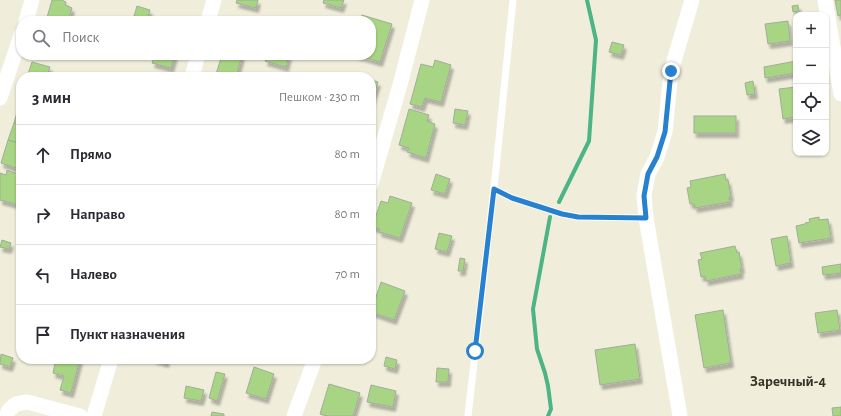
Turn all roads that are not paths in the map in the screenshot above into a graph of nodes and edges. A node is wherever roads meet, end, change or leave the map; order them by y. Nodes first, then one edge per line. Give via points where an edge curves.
1 (32, 0) edge
2 (214, 0) edge
3 (422, 0) edge
4 (513, 0) edge
5 (692, 0) edge
6 (825, 0) edge
7 (27, 16) edge
8 (209, 16) edge
9 (16, 50) edge
10 (197, 60) edge
11 (193, 72) edge
12 (841, 94) edge
13 (0, 98) edge
14 (376, 167) edge
15 (494, 189) junction
16 (646, 218) junction
17 (110, 364) edge
18 (312, 364) edge
19 (6, 416) edge
20 (80, 416) edge
21 (94, 416) edge
22 (294, 416) edge
23 (468, 416) edge
24 (680, 416) edge

1 - 7 street
2 - 8 street
3 - 14 street
4 - 15 lane
5 - 16 street via 671,71 665,132 648,174 644,196
6 - 12 street
9 - 13 street
10 - 11 street
15 - 16 lane via 512,198 562,214 578,217
15 - 23 lane
16 - 24 street
17 - 21 street
18 - 22 street
19 - 20 street via 16,404 27,402

